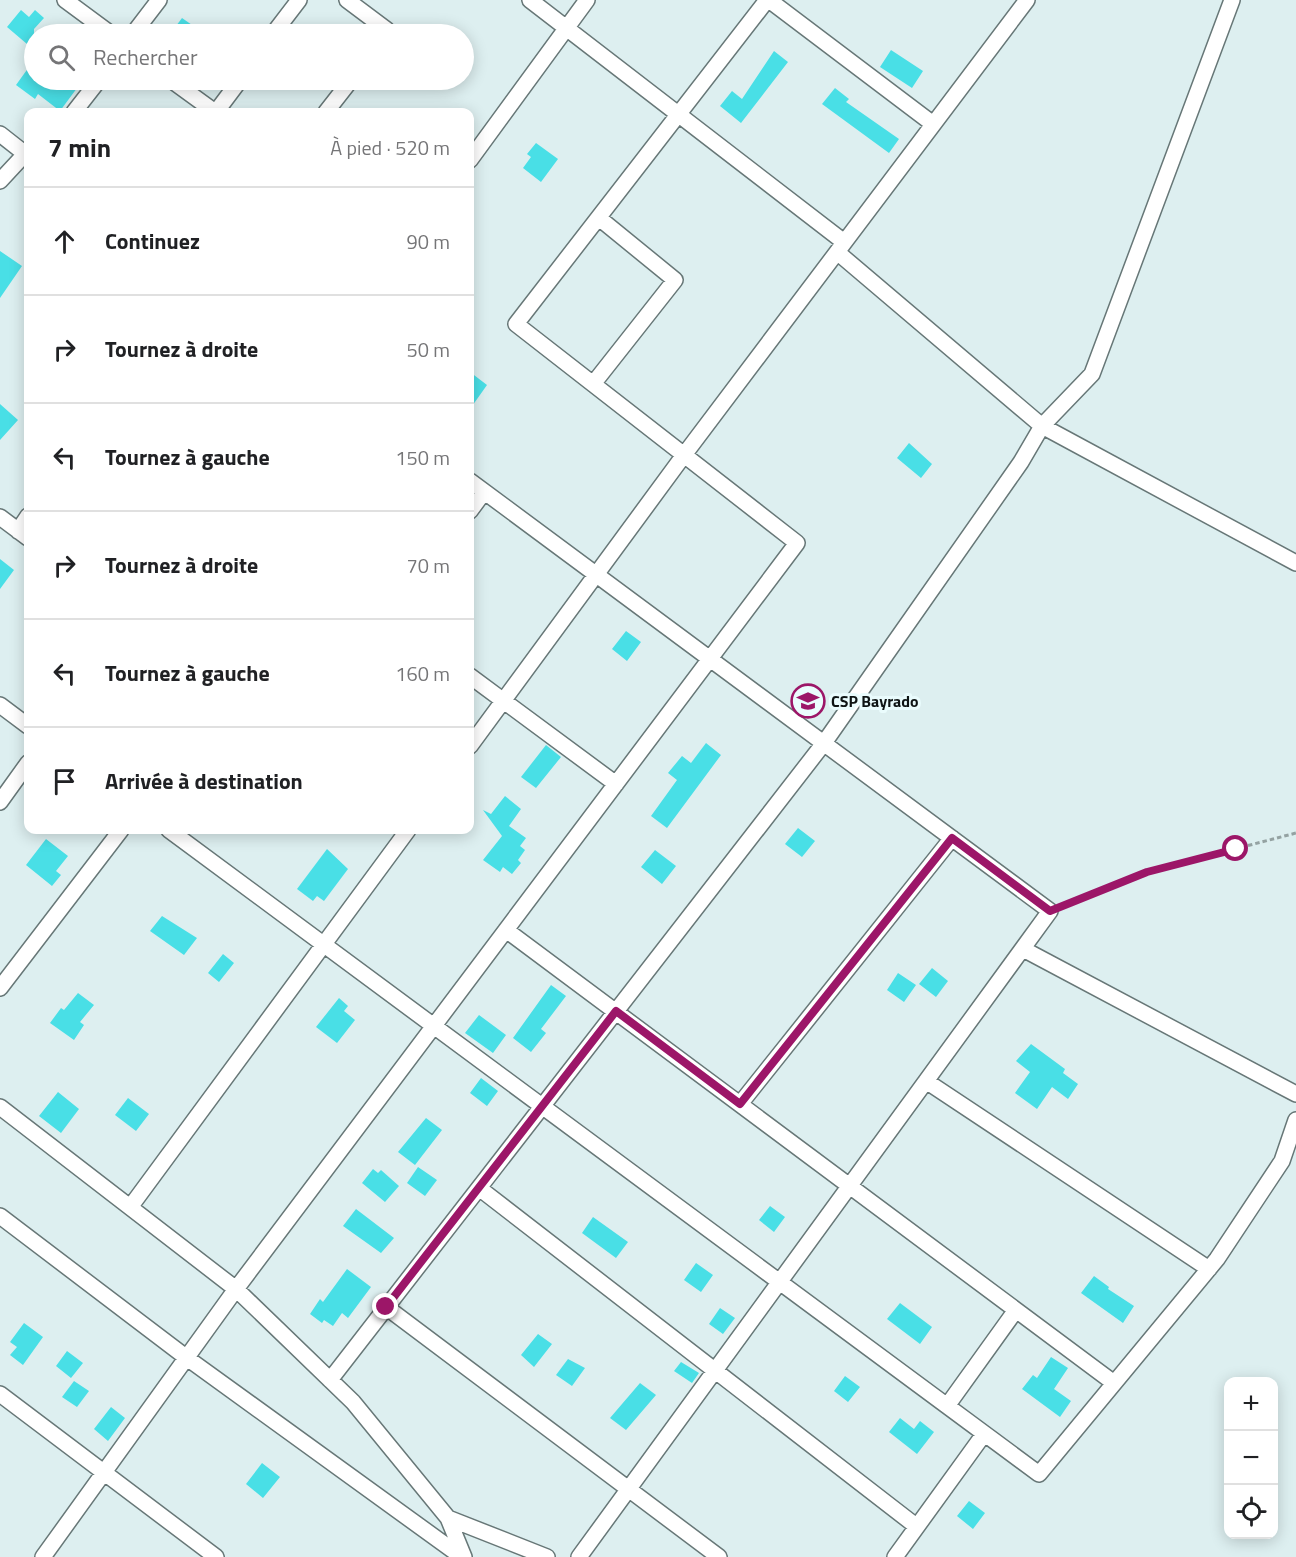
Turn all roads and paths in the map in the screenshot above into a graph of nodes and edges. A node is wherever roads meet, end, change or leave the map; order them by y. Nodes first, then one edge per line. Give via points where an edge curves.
1 (65, 0) edge
2 (159, 0) edge
3 (298, 0) edge
4 (347, 0) edge
5 (530, 0) edge
6 (587, 0) edge
7 (768, 0) edge
8 (1027, 0) edge
9 (1232, 0) edge
10 (97, 24) edge
11 (141, 24) edge
12 (280, 24) edge
13 (379, 24) edge
14 (567, 27) junction
15 (91, 90) edge
16 (185, 90) edge
17 (232, 90) edge
18 (343, 90) edge
19 (77, 108) edge
20 (210, 108) edge
21 (219, 108) edge
22 (329, 108) edge
23 (680, 113) junction
24 (933, 124) junction
25 (0, 134) edge
26 (24, 153) edge
27 (474, 155) edge
28 (24, 158) edge
29 (0, 181) edge
30 (599, 218) junction
31 (840, 247) junction
32 (593, 384) junction
33 (1042, 426) junction
34 (684, 455) junction
35 (474, 485) edge
36 (484, 492) junction
37 (474, 506) edge
38 (0, 517) edge
39 (23, 534) edge
40 (1296, 563) edge
41 (595, 574) junction
42 (710, 659) junction
43 (474, 679) edge
44 (503, 701) junction
45 (0, 705) edge
46 (24, 723) edge
47 (474, 735) edge
48 (824, 743) junction
49 (24, 769) edge
50 (616, 784) junction
51 (0, 802) edge
52 (1296, 833) edge
53 (118, 834) edge
54 (174, 834) edge
55 (405, 834) edge
56 (952, 838) junction
57 (1050, 911) junction
58 (506, 930) junction
59 (323, 944) junction
60 (1023, 949) junction
61 (0, 988) edge
62 (616, 1011) junction
63 (434, 1026) junction
64 (926, 1081) junction
65 (1296, 1094) edge
66 (740, 1104) junction
67 (542, 1106) junction
68 (0, 1107) edge
69 (1296, 1120) edge
70 (850, 1186) junction
71 (479, 1188) junction
72 (131, 1206) junction
73 (0, 1216) edge
74 (1209, 1269) junction
75 (779, 1282) junction
76 (236, 1289) junction
77 (386, 1307) junction
78 (1016, 1310) junction
79 (187, 1358) junction
80 (715, 1371) junction
81 (330, 1380) junction
82 (1114, 1383) junction
83 (0, 1394) edge
84 (947, 1406) junction
85 (984, 1434) junction
86 (104, 1472) junction
87 (628, 1489) junction
88 (448, 1518) junction
89 (916, 1526) junction
90 (43, 1557) edge
91 (216, 1557) edge
92 (463, 1557) edge
93 (547, 1557) edge
94 (579, 1557) edge
95 (719, 1557) edge
96 (895, 1557) edge

1 - 10 street
2 - 11 street
3 - 12 street
4 - 13 street
5 - 14 street
6 - 14 street
7 - 23 street
7 - 24 street
8 - 24 street
9 - 33 street via 1092,374
14 - 23 street
14 - 27 street
15 - 19 street
16 - 20 street
17 - 21 street
18 - 22 street
23 - 30 street
23 - 31 street
24 - 31 street
25 - 26 street
28 - 29 street
30 - 32 street via 675,280
30 - 32 street via 516,324
31 - 33 street
31 - 34 street
32 - 34 street
33 - 40 street
33 - 48 street via 1021,462
34 - 41 street
34 - 42 street via 797,543
35 - 36 street
36 - 37 street
36 - 41 street
38 - 39 street
41 - 42 street
41 - 44 street
42 - 48 street
42 - 50 street
43 - 44 street
44 - 47 street
44 - 50 street
45 - 46 street
48 - 56 street
48 - 62 street
49 - 51 street
50 - 58 street
52 - 57 path via 1147,872
53 - 61 street
54 - 59 street
55 - 59 street
56 - 57 street
56 - 66 street
57 - 60 street
58 - 62 street
58 - 63 street
59 - 63 street
59 - 72 street
60 - 64 street
60 - 65 street
62 - 66 street
62 - 67 street
63 - 67 street
63 - 76 street
64 - 70 street
64 - 74 street
66 - 70 street
67 - 71 street
67 - 75 street
68 - 72 street
69 - 74 street via 1282,1161
70 - 75 street
70 - 78 street
71 - 77 street
71 - 80 street
72 - 76 street
73 - 79 street
74 - 82 street
75 - 80 street
75 - 84 street
76 - 79 street
76 - 81 street
77 - 81 street
77 - 87 street
78 - 82 street
78 - 84 street
79 - 86 street
79 - 92 street
80 - 87 street
80 - 89 street
81 - 88 street via 353,1402
82 - 85 street via 1039,1474
83 - 86 street
84 - 85 street
85 - 89 street
86 - 90 street
86 - 91 street
87 - 94 street
87 - 95 street
88 - 92 street
88 - 93 street
89 - 96 street

